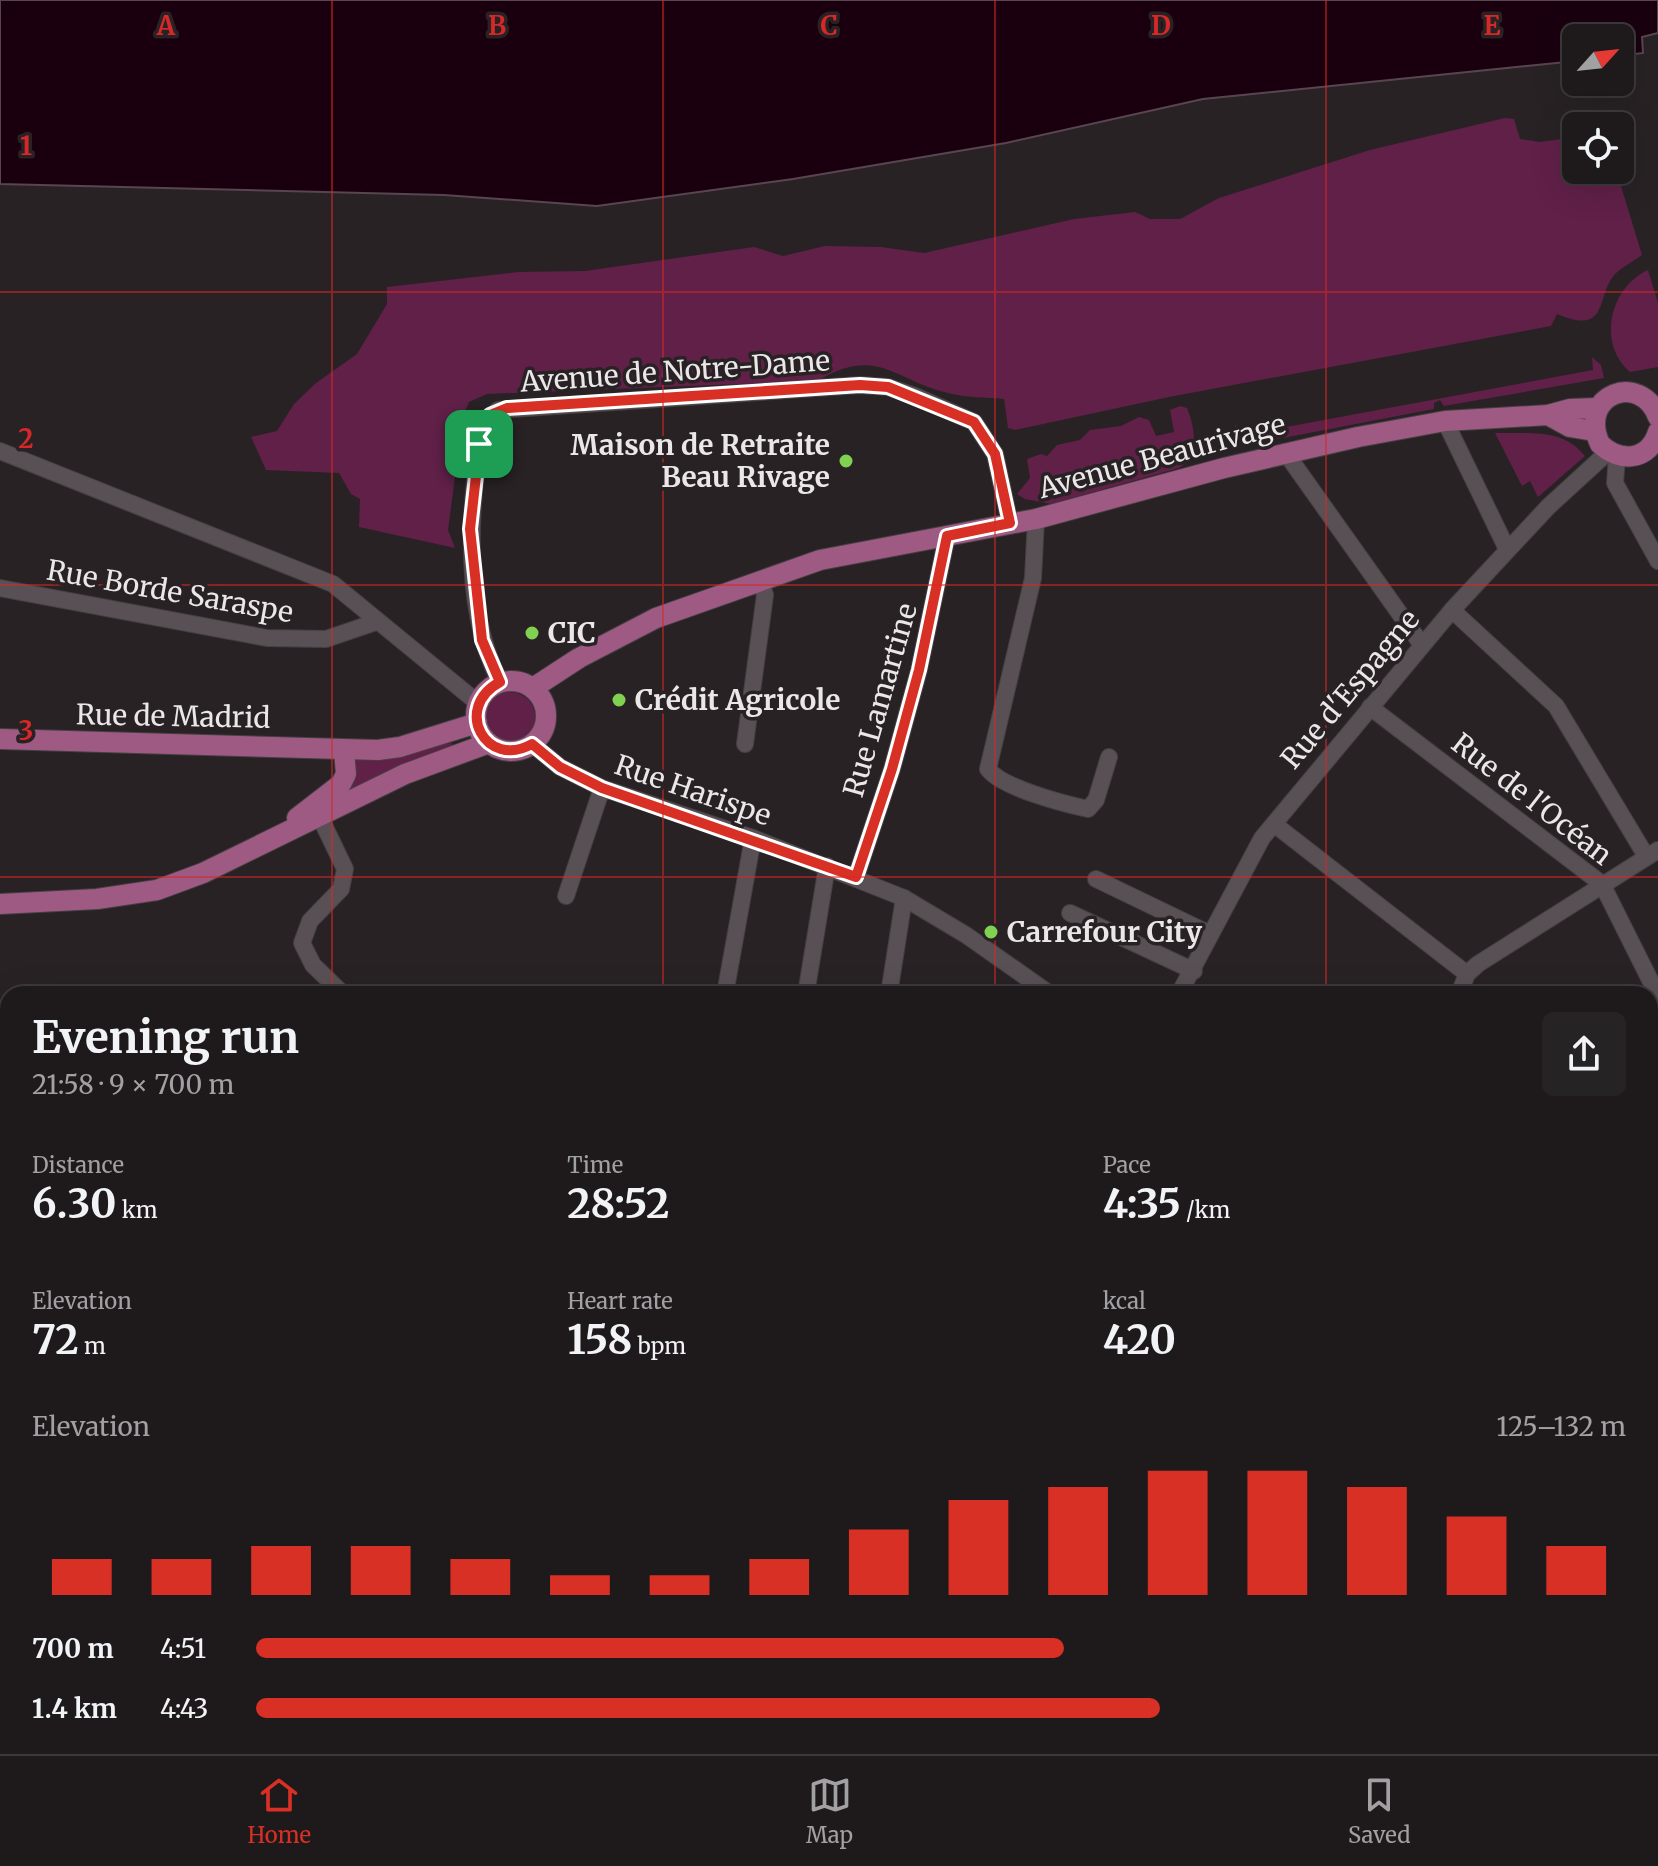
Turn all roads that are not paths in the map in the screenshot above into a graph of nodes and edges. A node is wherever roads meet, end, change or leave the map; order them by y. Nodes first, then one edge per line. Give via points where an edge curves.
1 (1652, 397) edge
2 (1597, 408) junction
3 (1548, 415) junction
4 (1658, 417) edge
5 (1445, 421) junction
6 (1594, 431) junction
7 (1657, 437) edge
8 (0, 451) edge
9 (1285, 452) junction
10 (1613, 454) junction
11 (1036, 519) junction
12 (1010, 523) junction
13 (947, 536) junction
14 (1507, 549) junction
15 (1658, 561) edge
16 (761, 582) junction
17 (0, 588) edge
18 (1452, 610) junction
19 (376, 622) junction
20 (1422, 645) junction
21 (500, 682) junction
22 (533, 688) junction
23 (1370, 707) junction
24 (477, 713) junction
25 (0, 739) edge
26 (489, 743) junction
27 (532, 744) junction
28 (745, 744) dead end
29 (344, 751) junction
30 (1109, 757) dead end
31 (602, 788) junction
32 (320, 817) junction
33 (1274, 824) junction
34 (753, 838) junction
35 (251, 850) junction
36 (1652, 853) edge
37 (827, 866) junction
38 (856, 877) junction
39 (1096, 879) dead end
40 (1602, 884) junction
41 (566, 896) dead end
42 (904, 898) junction
43 (0, 904) edge
44 (1070, 913) dead end
45 (1210, 934) junction
46 (1194, 971) junction
47 (1467, 974) junction
48 (335, 986) edge
49 (726, 986) edge
50 (807, 986) edge
51 (890, 986) edge
52 (1039, 986) edge
53 (1184, 986) edge
54 (1462, 986) edge
55 (1653, 986) edge

1 - 2 main road, Avenue Beaurivage via 1617,393
1 - 4 main road
2 - 3 main road, Avenue Beaurivage
2 - 6 main road
3 - 5 main road, Avenue Beaurivage
3 - 6 main road, Avenue Beaurivage via 1570,427
5 - 9 main road, Avenue Beaurivage
5 - 14 street
6 - 10 main road
7 - 10 main road via 1637,456
8 - 19 street via 305,571 333,584
9 - 11 main road, Avenue Beaurivage
9 - 20 street
10 - 14 street, Rue d'Espagne
10 - 15 street via 1615,483
11 - 12 main road, Avenue Beaurivage
11 - 30 street via 1033,578 988,769 1021,787 1088,809 1096,800
12 - 13 main road, Avenue Beaurivage
12 - 21 street, Avenue de Notre-Dame via 995,454 983,432 961,415 888,387 498,410 481,432 470,529 482,640
13 - 16 main road, Avenue Beaurivage via 820,560
13 - 38 street, Rue Lamartine via 919,670
14 - 18 street, Rue d'Espagne
16 - 22 main road, Avenue Beaurivage via 656,618
16 - 28 street via 765,595
17 - 19 street, Rue Borde Saraspe via 267,638 326,639
18 - 20 street, Rue d'Espagne
18 - 36 street via 1556,706
19 - 24 street
20 - 23 street, Rue d'Espagne
21 - 22 main road via 517,681
21 - 24 main road
22 - 27 main road via 544,703 546,721
23 - 33 street, Rue d'Espagne
23 - 40 street, Rue de l'Océan
24 - 26 main road
24 - 29 main road, Rue de Madrid via 400,747
25 - 29 main road, Rue de Madrid
26 - 27 main road via 505,751
26 - 32 main road via 405,774
27 - 31 street, Rue Harispe via 560,767
29 - 35 main road via 346,774 341,784
31 - 34 street, Rue Harispe
31 - 41 street
32 - 35 main road
32 - 48 street via 345,869 341,889 310,921 302,943 313,965
33 - 45 street, Rue d'Espagne
33 - 47 street
34 - 37 street, Rue Harispe
34 - 49 street
35 - 43 main road via 157,890
36 - 40 street
37 - 38 street, Rue Harispe
37 - 50 street
38 - 42 street, Rue Harispe
39 - 45 street
40 - 47 street
40 - 55 street, Rue de l'Océan
42 - 51 street
42 - 52 street, Rue Harispe
44 - 46 street
45 - 46 street, Rue d'Espagne
46 - 53 street, Rue d'Espagne
47 - 54 street

